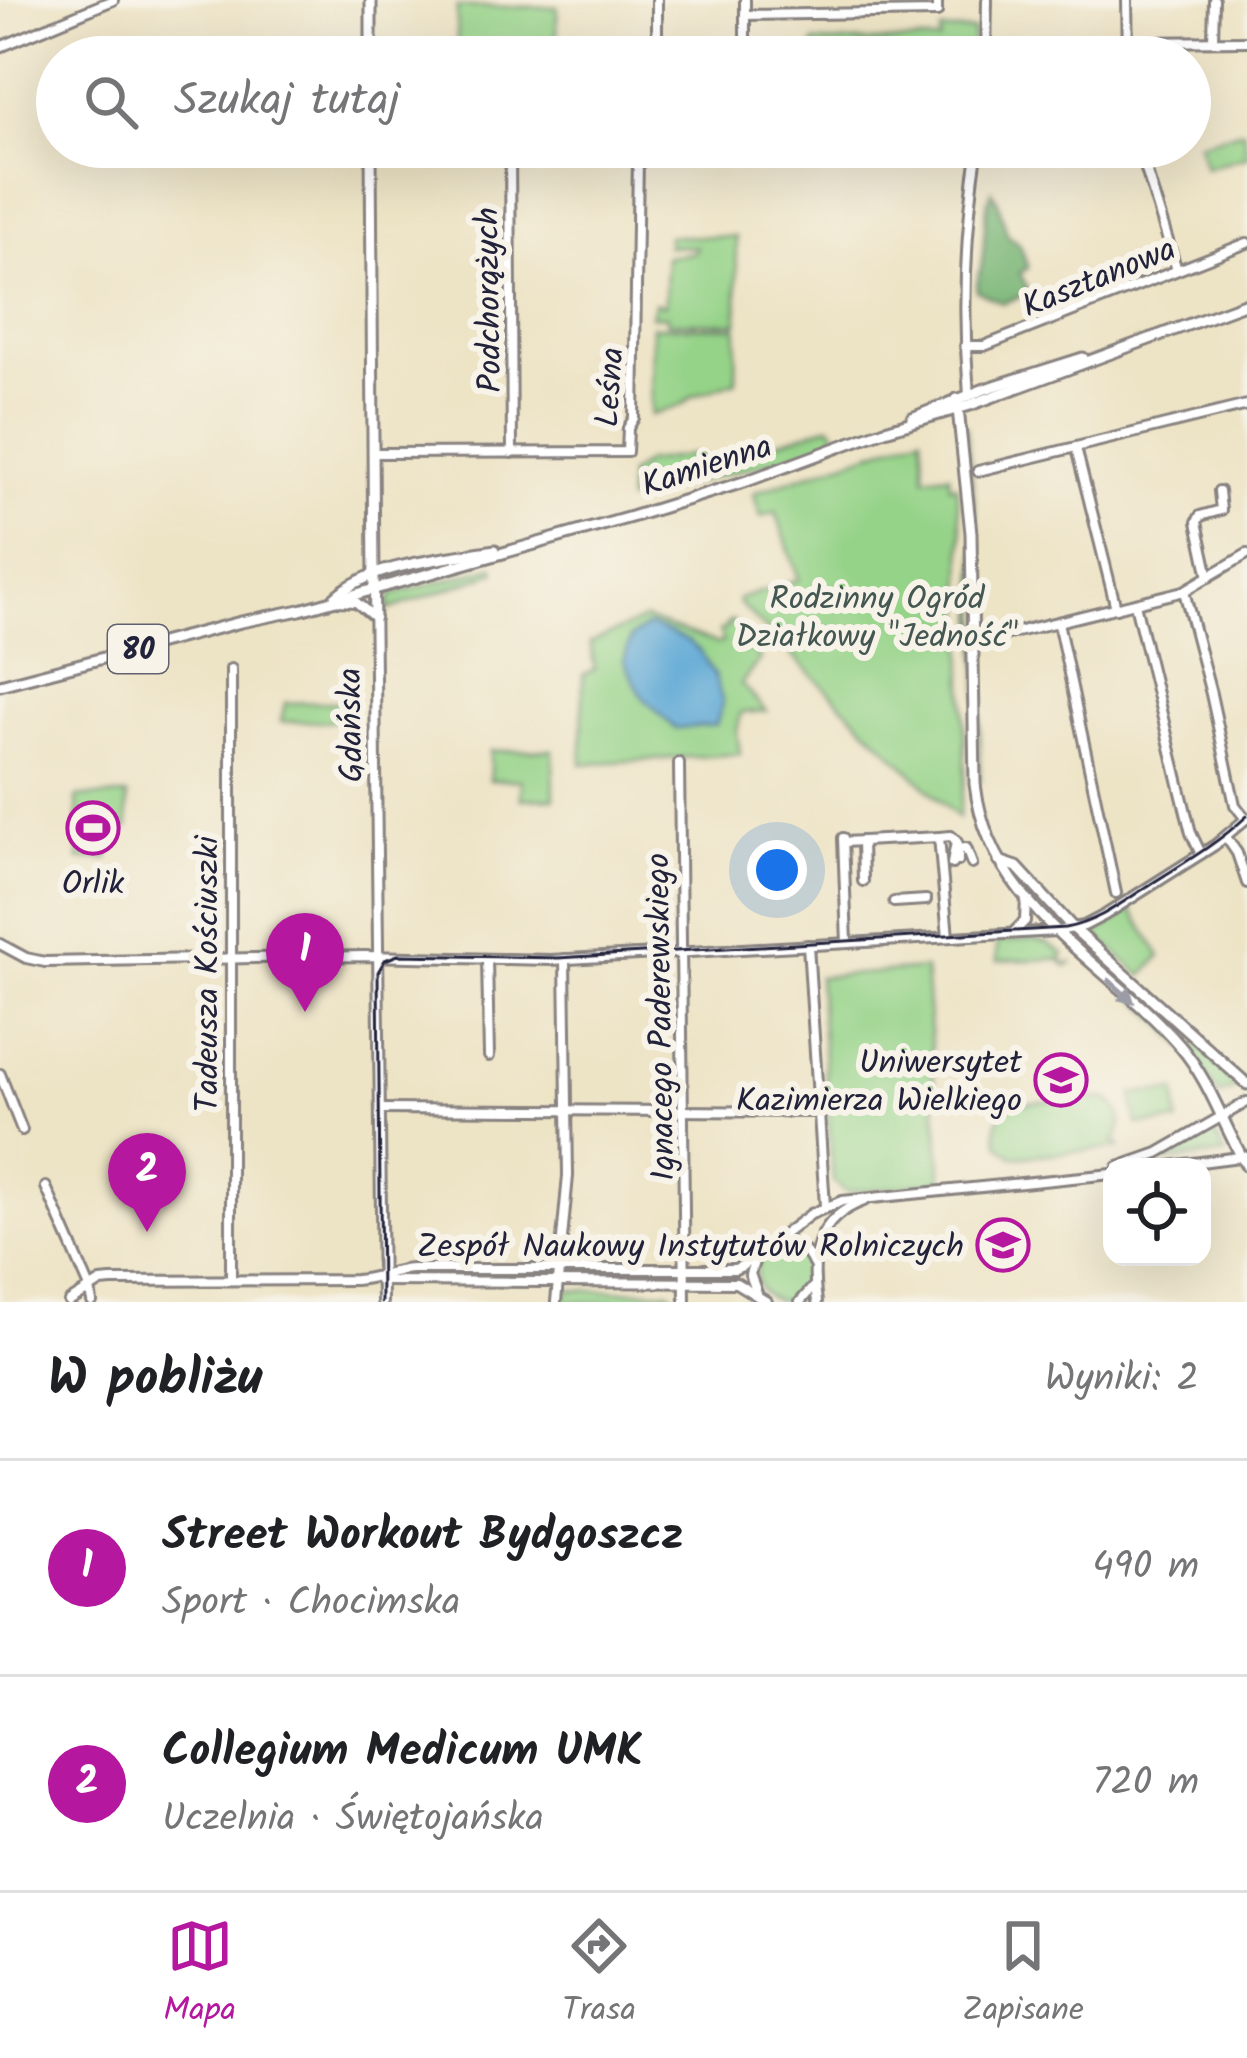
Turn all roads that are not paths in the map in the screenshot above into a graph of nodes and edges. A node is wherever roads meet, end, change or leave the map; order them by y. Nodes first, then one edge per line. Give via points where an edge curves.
1 (113, 0) edge
2 (370, 0) edge
3 (657, 0) edge
4 (746, 0) edge
5 (938, 0) edge
6 (987, 0) edge
7 (1127, 0) edge
8 (1214, 0) edge
9 (745, 15) junction
10 (371, 36) edge
11 (657, 36) edge
12 (746, 36) edge
13 (986, 36) edge
14 (1127, 36) edge
15 (1213, 41) joint
16 (1247, 41) edge
17 (0, 46) edge
18 (371, 168) edge
19 (510, 168) edge
20 (638, 168) edge
21 (975, 168) edge
22 (1146, 168) edge
23 (1247, 242) edge
24 (1178, 270) junction
25 (1247, 303) edge
26 (965, 346) junction
27 (963, 402) junction
28 (1247, 405) edge
29 (1076, 448) junction
30 (374, 453) junction
31 (512, 453) junction
32 (978, 471) dead end
33 (1219, 491) dead end
34 (541, 542) junction
35 (375, 547) junction
36 (1247, 554) edge
37 (394, 570) junction
38 (374, 574) junction
39 (1209, 577) junction
40 (374, 587) junction
41 (1184, 591) junction
42 (331, 601) junction
43 (1135, 604) junction
44 (1116, 608) junction
45 (375, 618) junction
46 (1058, 622) junction
47 (973, 639) junction
48 (231, 669) dead end
49 (0, 685) edge
50 (680, 764) dead end
51 (1247, 819) edge
52 (939, 837) junction
53 (1226, 837) junction
54 (862, 841) junction
55 (958, 844) junction
56 (1201, 854) junction
57 (999, 861) junction
58 (955, 863) dead end
59 (972, 863) dead end
60 (863, 881) dead end
61 (1247, 884) edge
62 (1116, 893) dead end
63 (1026, 897) junction
64 (926, 900) dead end
65 (894, 902) dead end
66 (1074, 928) junction
67 (1057, 931) junction
68 (1013, 933) junction
69 (948, 937) junction
70 (847, 943) junction
71 (0, 944) edge
72 (808, 945) junction
73 (682, 952) junction
74 (379, 956) junction
75 (230, 958) junction
76 (487, 959) junction
77 (565, 959) junction
78 (489, 1056) dead end
79 (0, 1074) edge
80 (1247, 1084) edge
81 (2, 1086) edge
82 (1247, 1102) edge
83 (380, 1109) junction
84 (568, 1110) junction
85 (685, 1110) junction
86 (821, 1112) junction
87 (1222, 1116) junction
88 (22, 1130) dead end
89 (1145, 1158) edge
90 (1245, 1160) edge
91 (1211, 1163) edge
92 (1103, 1173) edge
93 (46, 1187) dead end
94 (871, 1198) junction
95 (826, 1206) junction
96 (771, 1244) junction
97 (757, 1255) junction
98 (560, 1269) junction
99 (685, 1269) junction
100 (815, 1276) junction
101 (379, 1278) junction
102 (231, 1279) junction
103 (559, 1283) junction
104 (685, 1283) junction
105 (90, 1288) junction
106 (764, 1300) edge
107 (69, 1302) edge
108 (92, 1302) edge
109 (382, 1302) edge
110 (556, 1302) edge
111 (685, 1302) edge
112 (800, 1302) edge
113 (817, 1302) edge

1 - 17 street
2 - 10 main road
3 - 11 street
4 - 9 street
5 - 9 street via 937,12
6 - 13 street
7 - 14 street
8 - 15 street
9 - 12 street
15 - 16 street
18 - 30 main road, Gdańska
19 - 31 street, Podchorążych
20 - 31 street, Leśna via 627,452
21 - 26 street
22 - 24 street
23 - 24 street, Kasztanowa
24 - 26 street, Kasztanowa via 984,346
25 - 27 main road, Kamienna / 80
26 - 27 street
27 - 34 main road, Kamienna / 80 via 747,481
27 - 47 main road
28 - 29 street
29 - 32 street
29 - 44 street
30 - 31 street, Leśna
30 - 35 main road, Gdańska
33 - 39 street via 1221,510 1197,522
34 - 37 main road, Kamienna / 80
34 - 40 main road, Kamienna / 80
35 - 37 main road
35 - 38 main road, Gdańska
36 - 39 street
37 - 38 main road, Kamienna / 80
38 - 40 main road, Gdańska
38 - 42 main road, 80
39 - 41 street
40 - 42 main road, 80
40 - 45 street, Gdańska
41 - 43 street
41 - 51 street via 1235,805
42 - 45 street via 356,602
42 - 49 main road, 80
43 - 44 street
43 - 56 street
44 - 46 street
45 - 74 street, Gdańska
46 - 47 street
46 - 62 street
47 - 57 main road via 977,800
48 - 75 street, Tadeusza Kościuszki
50 - 73 street, Ignacego Paderewskiego
51 - 53 street
52 - 54 street
52 - 55 street
52 - 69 street
53 - 56 street
53 - 61 street
54 - 60 street
54 - 70 street via 843,840
55 - 58 street
55 - 59 street
56 - 66 street
57 - 63 main road
57 - 66 main road via 1017,867
63 - 67 main road
63 - 68 street via 1026,918
64 - 65 street
66 - 67 street
66 - 80 main road
67 - 68 street
67 -> 87 main road via 1175,1040
68 - 69 street
69 - 70 street
70 - 72 street
71 - 75 street via 45,962
72 - 73 street
72 - 86 street
73 - 77 street
73 - 85 street, Ignacego Paderewskiego
74 - 75 street
74 - 76 street
74 - 83 street, Gdańska
75 - 102 street, Tadeusza Kościuszki
76 - 77 street
76 - 78 street
77 - 84 street
79 - 81 street
81 - 88 street
82 - 87 street
83 - 84 street
83 - 101 street, Gdańska
84 - 85 street
84 - 98 street
85 - 86 street
85 - 99 street, Ignacego Paderewskiego
86 - 95 street
87 - 89 street
87 - 90 main road
90 - 91 street
92 - 94 street
93 - 105 street
94 - 95 street
94 - 100 street via 826,1226
95 - 96 street
96 - 97 street
96 - 100 street via 802,1248
97 - 99 street via 735,1269
97 - 106 street via 751,1280
98 - 99 street
98 - 101 street via 412,1269
98 - 103 street
99 - 104 street, Ignacego Paderewskiego
100 - 112 street
100 - 113 street
101 - 102 street
101 - 103 street
101 - 109 street, Gdańska
102 - 105 street
103 - 104 street
103 - 110 street
104 - 106 street via 736,1283
104 - 111 street
105 - 107 street
105 - 108 street

